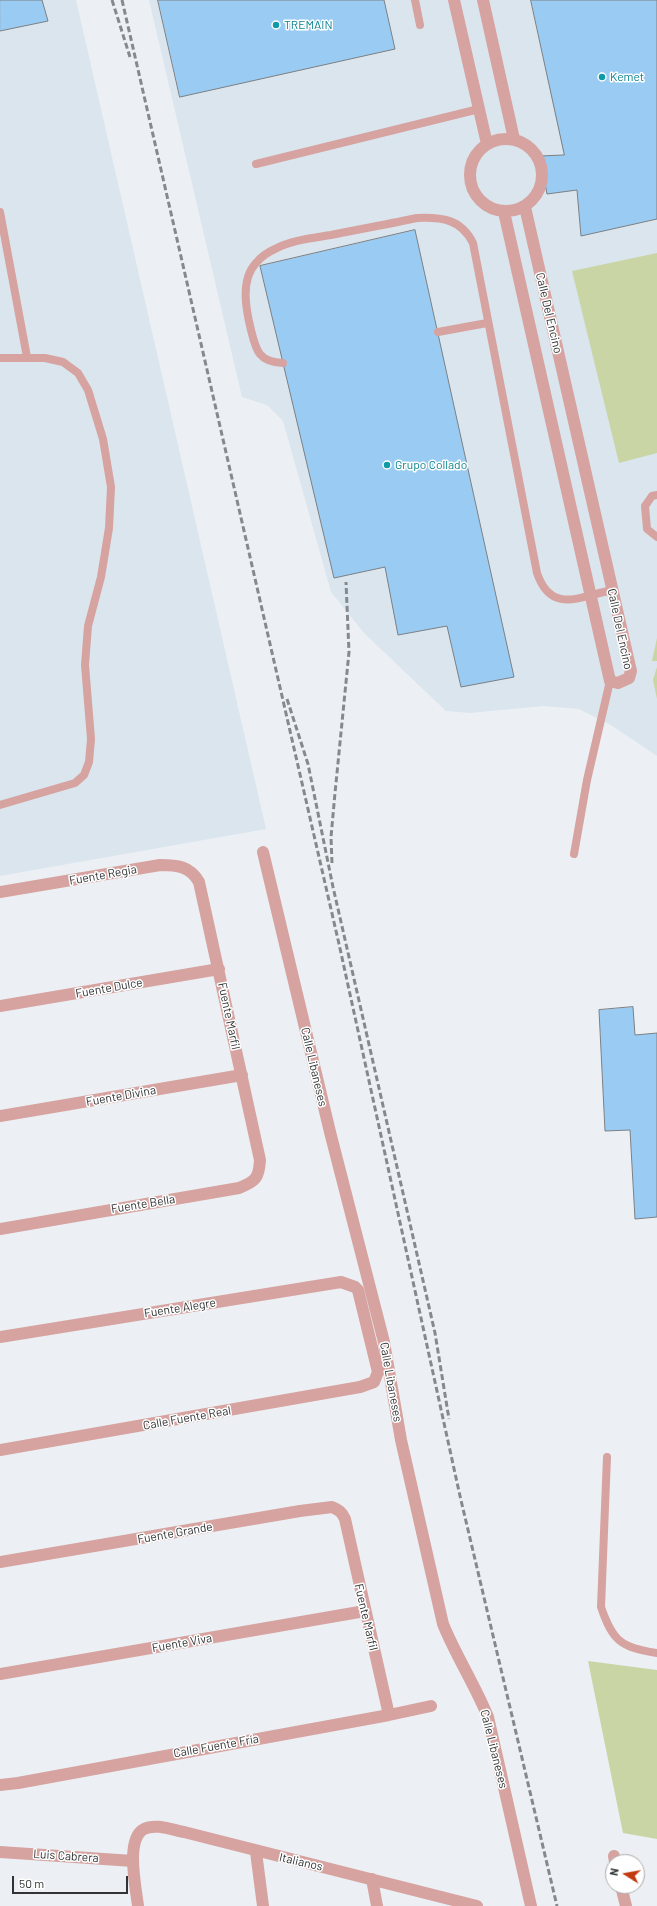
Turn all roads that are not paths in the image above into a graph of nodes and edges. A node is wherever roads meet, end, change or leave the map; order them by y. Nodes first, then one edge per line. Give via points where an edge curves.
1 (415, 0) edge
2 (454, 0) edge
3 (483, 0) edge
4 (420, 25) dead end
5 (479, 109) junction
6 (514, 139) junction
7 (487, 144) junction
8 (256, 164) dead end
9 (525, 207) junction
10 (0, 212) edge
11 (504, 212) junction
12 (487, 323) junction
13 (438, 332) dead end
14 (27, 357) junction
15 (0, 358) edge
16 (283, 363) dead end
17 (657, 494) edge
18 (657, 537) edge
19 (612, 590) junction
20 (591, 594) junction
21 (610, 681) junction
22 (0, 806) edge
23 (263, 852) dead end
24 (574, 854) dead end
25 (199, 882) joint
26 (0, 892) edge
27 (219, 969) junction
28 (0, 1006) edge
29 (242, 1075) junction
30 (0, 1116) edge
31 (258, 1151) joint
32 (0, 1229) edge
33 (0, 1337) edge
34 (374, 1382) joint
35 (0, 1450) edge
36 (607, 1457) dead end
37 (345, 1519) joint
38 (0, 1562) edge
39 (365, 1612) junction
40 (657, 1653) edge
41 (0, 1674) edge
42 (431, 1706) dead end
43 (388, 1715) junction
44 (0, 1785) edge
45 (0, 1852) edge
46 (256, 1852) junction
47 (133, 1861) junction
48 (372, 1879) junction
49 (623, 1894) edge
50 (138, 1906) edge
51 (263, 1906) edge
52 (377, 1906) edge
53 (477, 1906) edge
54 (531, 1906) edge
55 (626, 1906) edge

1 - 4 lane
2 - 5 street
3 - 6 street
5 - 7 street
5 - 8 lane
6 - 7 street via 500,139
6 - 9 street via 533,150 542,170 540,191
7 - 11 street via 475,158 470,175 475,192 487,206
9 - 11 street
9 - 19 street, Calle Del Encino
10 - 14 lane
11 - 20 street, Calle Del Encino
12 - 13 lane
12 - 16 lane via 472,243 467,231 457,224 432,217 417,218 308,239 276,248 255,264 248,276 246,304 255,346 264,359 272,363
12 - 20 lane via 541,584 552,597 561,600
14 - 15 lane
14 - 22 lane via 63,362 78,373 88,390 104,439 111,487 109,528 88,626 85,665 91,739 90,762 84,775 75,783
17 - 18 lane via 652,496 645,506 647,529
19 - 20 lane
19 - 21 street, Calle Del Encino via 631,674 622,682
20 - 21 street, Calle Del Encino
21 - 24 lane via 587,780
23 - 54 street, Calle Libaneses via 328,1124 384,1342 401,1440 441,1617 450,1641 488,1717
25 - 26 street, Fuente Regia via 192,873 180,866 160,865
25 - 27 street, Fuente Marfil
27 - 28 street, Fuente Dulce
27 - 29 street, Fuente Marfil
29 - 30 street, Fuente Divina
29 - 31 street, Fuente Marfil
31 - 32 street, Fuente Bella via 260,1171 252,1183 239,1188
33 - 34 street, Fuente Alegre via 341,1282 358,1290 377,1365 378,1372
34 - 35 street, Calle Fuente Real via 291,1400
36 - 40 lane via 601,1607 609,1630 622,1643
37 - 38 street, Fuente Grande via 340,1510 332,1507
37 - 39 street, Fuente Marfil
39 - 41 street, Fuente Viva
39 - 43 street, Fuente Marfil
42 - 43 street, Calle Fuente Fría
43 - 44 street, Calle Fuente Fría
45 - 47 street, Luis Cabrera
46 - 47 street, Italianos via 161,1828 144,1829 134,1845
46 - 48 street, Italianos
46 - 51 street
47 - 50 street
48 - 52 street
48 - 53 street, Italianos
49 - 55 street

